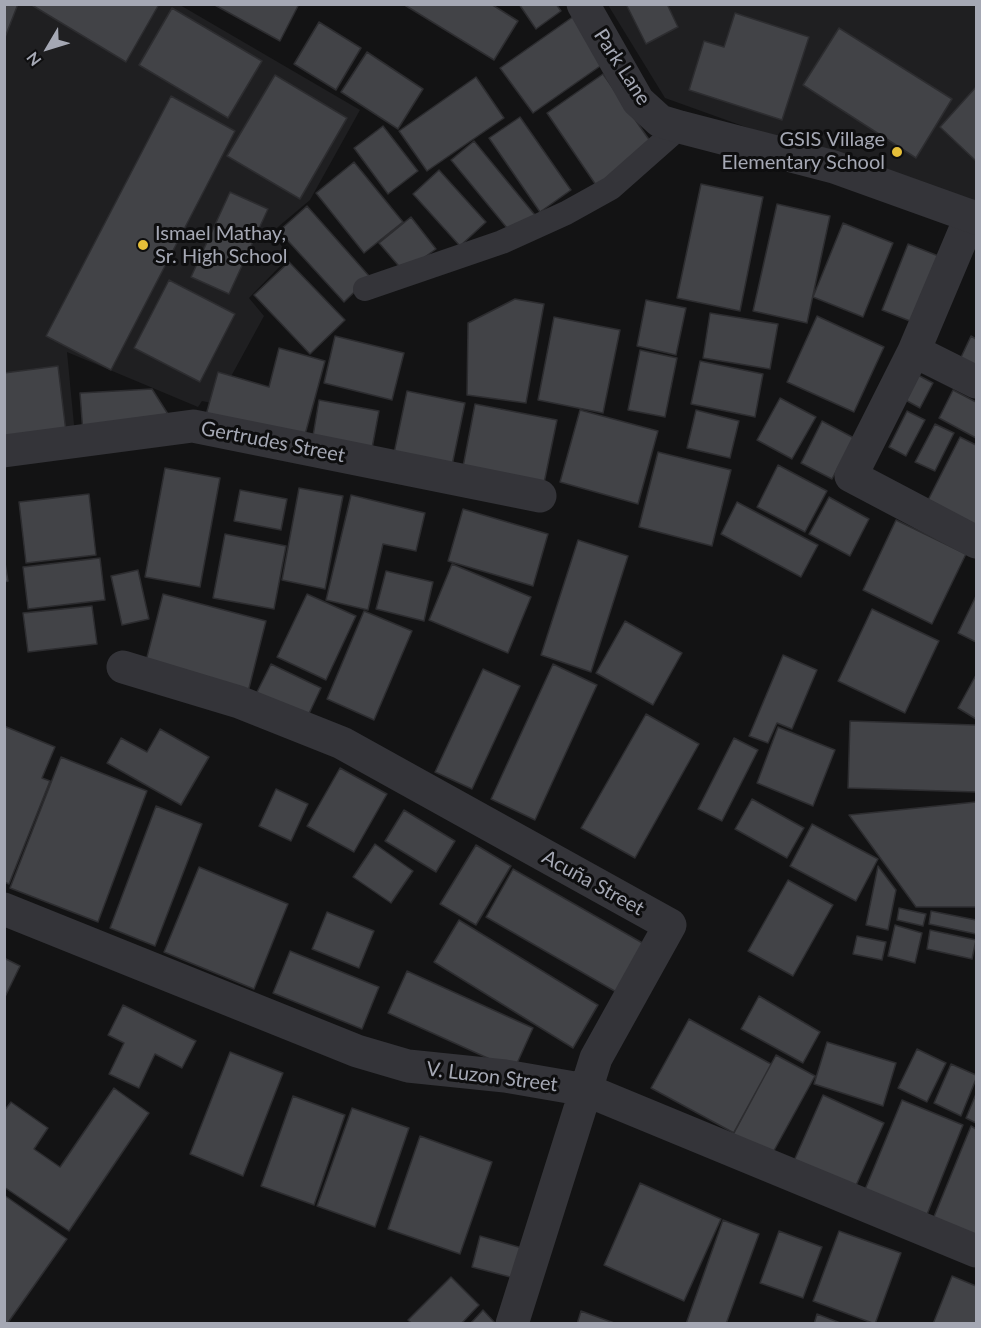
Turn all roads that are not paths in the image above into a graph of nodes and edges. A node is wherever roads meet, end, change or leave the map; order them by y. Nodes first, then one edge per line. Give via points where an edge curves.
1 (583, 4) edge
2 (680, 127) junction
3 (974, 217) edge
4 (365, 289) dead end
5 (914, 351) junction
6 (976, 382) edge
7 (4, 451) edge
8 (540, 496) dead end
9 (976, 542) edge
10 (123, 667) dead end
11 (4, 909) edge
12 (586, 1090) junction
13 (976, 1251) edge
14 (512, 1323) edge

1 - 2 street, Park Lane via 638,100 660,121
2 - 3 street, Park Lane via 834,167
2 - 4 lane via 611,188 566,213 502,242
3 - 5 street
5 - 6 street
5 - 9 street via 851,476
7 - 8 street, Gertrudes Street via 193,426
10 - 12 street, Acuña Street via 239,702 342,743 670,925 596,1058
11 - 12 street, V. Luzon Street via 357,1051 408,1066 505,1076
12 - 13 street, V. Luzon Street
12 - 14 street, Acuña Street

